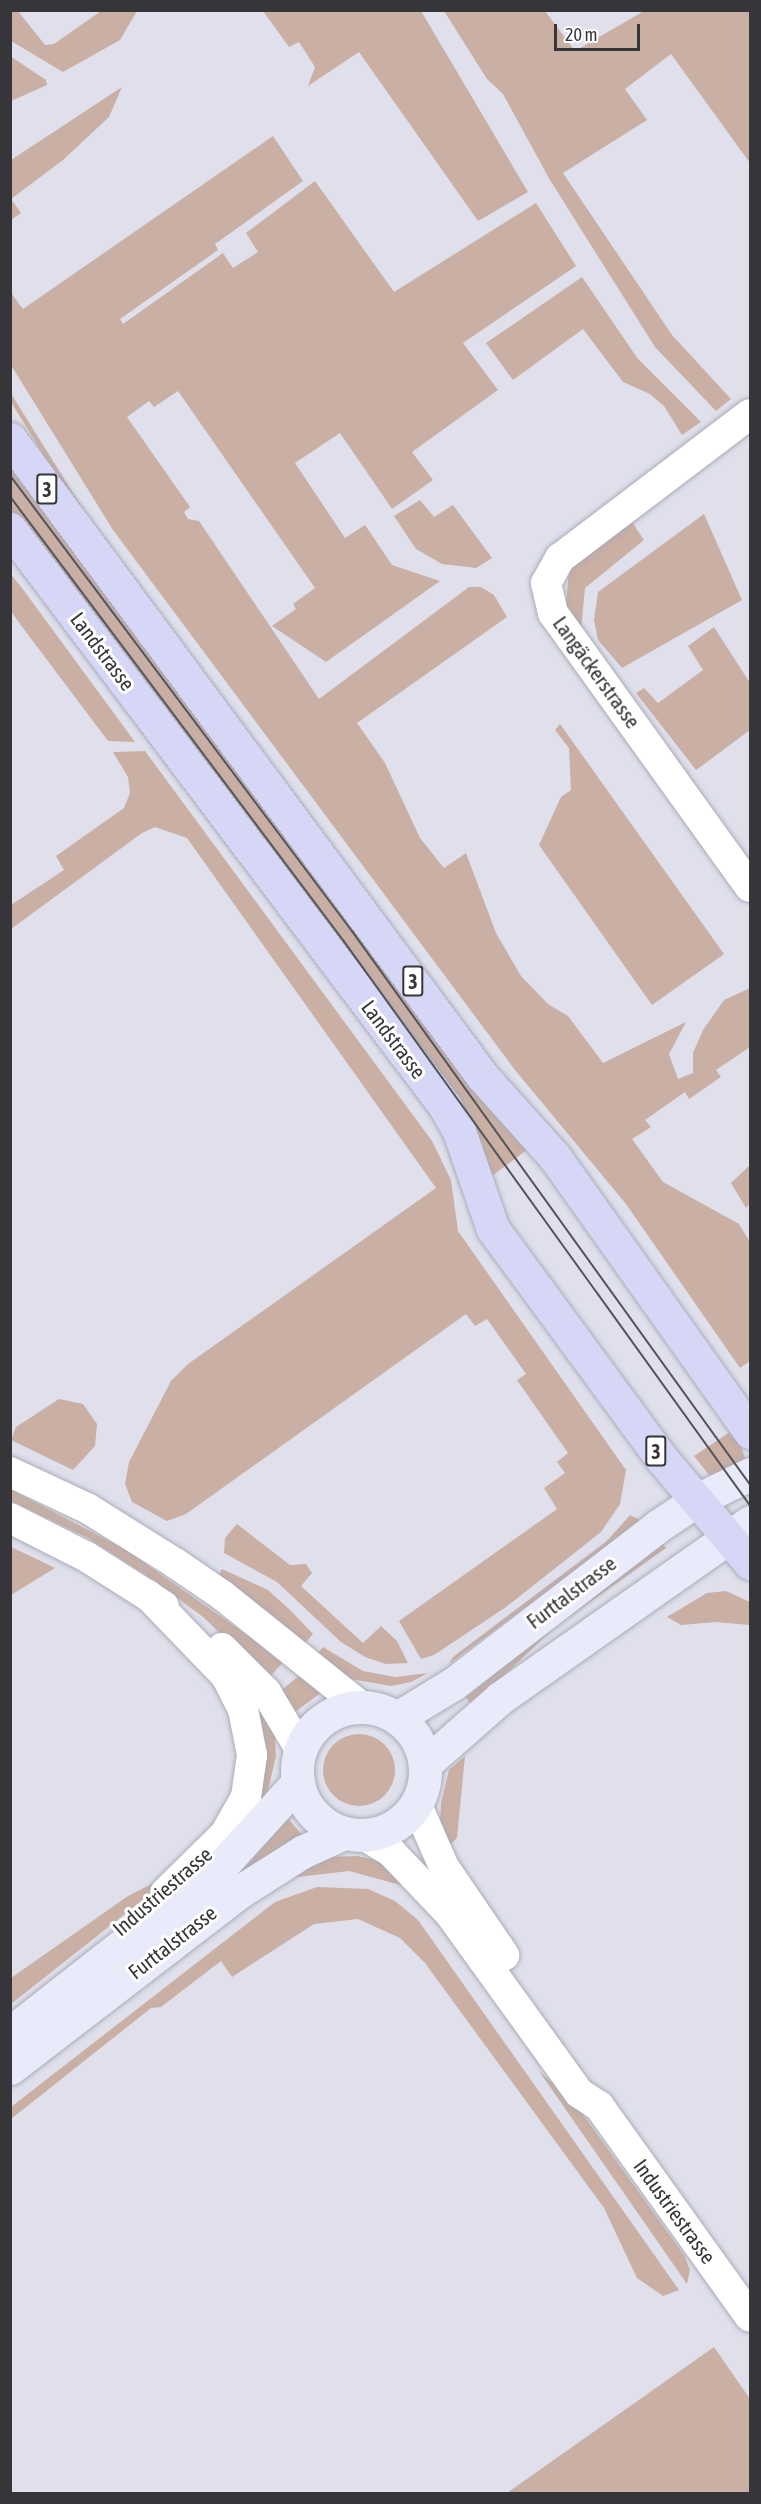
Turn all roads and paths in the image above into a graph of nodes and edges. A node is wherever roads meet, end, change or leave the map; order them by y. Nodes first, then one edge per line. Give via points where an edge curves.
1 (750, 414) edge
2 (10, 439) edge
3 (10, 529) edge
4 (750, 887) edge
5 (750, 1432) edge
6 (10, 1472) edge
7 (750, 1474) edge
8 (697, 1500) junction
9 (10, 1518) edge
10 (739, 1529) edge
11 (750, 1563) edge
12 (148, 1595) junction
13 (362, 1707) junction
14 (397, 1718) junction
15 (300, 1749) junction
16 (425, 1764) junction
17 (298, 1782) junction
18 (416, 1803) junction
19 (354, 1834) junction
20 (56, 1997) junction
21 (10, 2033) edge
22 (10, 2068) edge
23 (599, 2106) junction
24 (750, 2317) edge

1 - 4 street, Langäckerstrasse via 560,558 546,583 553,613
2 - 5 main road, 3 via 483,1077 554,1156
3 - 8 main road, Landstrasse / 3 via 444,1105 459,1131 493,1228 661,1458
6 - 13 street via 87,1508 175,1563 222,1595
7 - 8 main road, Furttalstrasse
8 - 10 main road, Landstrasse / 3
8 - 14 main road, Furttalstrasse via 453,1684
9 - 12 street, Industriestrasse via 87,1557
10 - 11 main road, Landstrasse / 3
10 - 16 main road, Furttalstrasse via 500,1698
12 - 15 street, Industriestrasse via 206,1632 266,1692
12 - 20 street, Industriestrasse via 226,1676 250,1733 250,1775 237,1814 208,1855 104,1941
13 - 14 main road
13 - 15 main road via 325,1718
14 - 16 main road via 411,1730
15 - 17 main road
16 - 18 main road
17 - 19 main road via 312,1814
17 - 20 main road, Furttalstrasse via 218,1870
18 - 19 main road via 397,1824
18 - 23 street, Industriestrasse via 444,1867 594,2087
19 - 22 main road, Furttalstrasse via 302,1852 239,1892
19 - 23 street, Industriestrasse via 391,1852 450,1914 579,2093
20 - 21 main road, Furttalstrasse
23 - 24 street, Industriestrasse

